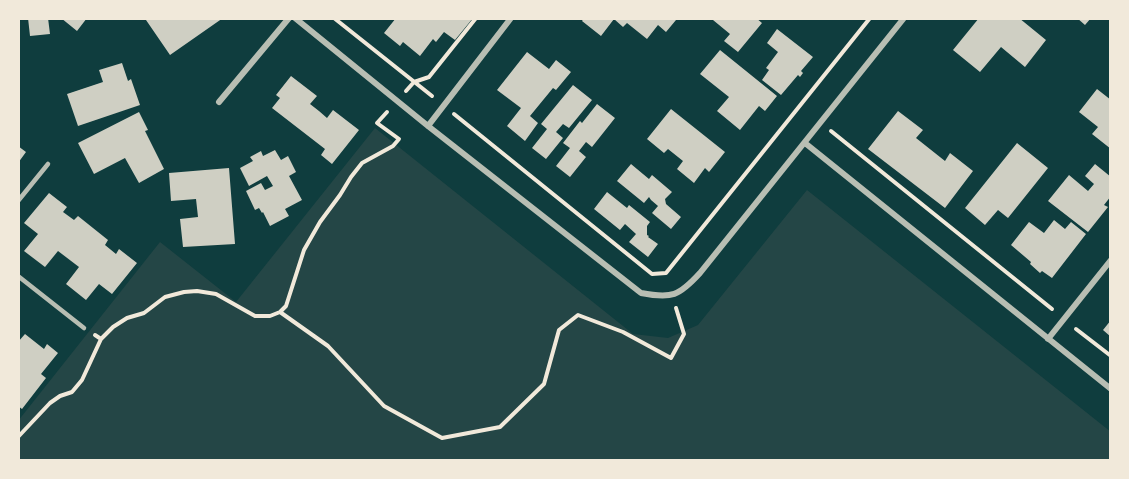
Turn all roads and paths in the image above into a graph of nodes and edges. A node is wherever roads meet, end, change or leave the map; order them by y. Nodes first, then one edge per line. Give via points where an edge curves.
1 (289, 18) edge
2 (295, 18) edge
3 (334, 18) edge
4 (476, 18) edge
5 (512, 18) edge
6 (870, 18) edge
7 (904, 18) edge
8 (414, 82) junction
9 (398, 101) junction
10 (219, 102) dead end
11 (443, 106) junction
12 (800, 106) junction
13 (820, 123) junction
14 (428, 126) junction
15 (805, 143) junction
16 (48, 164) dead end
17 (18, 201) edge
18 (1111, 260) edge
19 (18, 276) edge
20 (673, 296) junction
21 (280, 312) junction
22 (1064, 319) junction
23 (84, 328) joint
24 (101, 339) junction
25 (1048, 339) junction
26 (1111, 356) edge
27 (1111, 389) edge
28 (18, 437) edge

1 - 10 street
2 - 9 street
3 - 8 path
4 - 8 path via 429,77
5 - 11 street
6 - 12 path
7 - 13 street
8 - 9 path
8 - 11 path
9 - 14 street
9 - 21 path via 377,123 399,139 362,163 320,222 304,250 286,306
11 - 12 path via 652,274 666,273
11 - 14 street
12 - 13 path
13 - 15 street
13 - 22 path
14 - 20 street via 641,294
15 - 20 street via 700,273
15 - 25 street
16 - 17 lane
18 - 22 street
19 - 23 lane
20 - 21 path via 684,334 671,358 623,332 578,315 559,330 544,384 500,428 442,438 384,406 328,346
21 - 24 path via 255,316 216,294 184,292 165,297 144,313 113,327
22 - 25 street
22 - 26 path
23 - 24 path
24 - 28 path via 82,380 72,392 50,403
25 - 27 street

